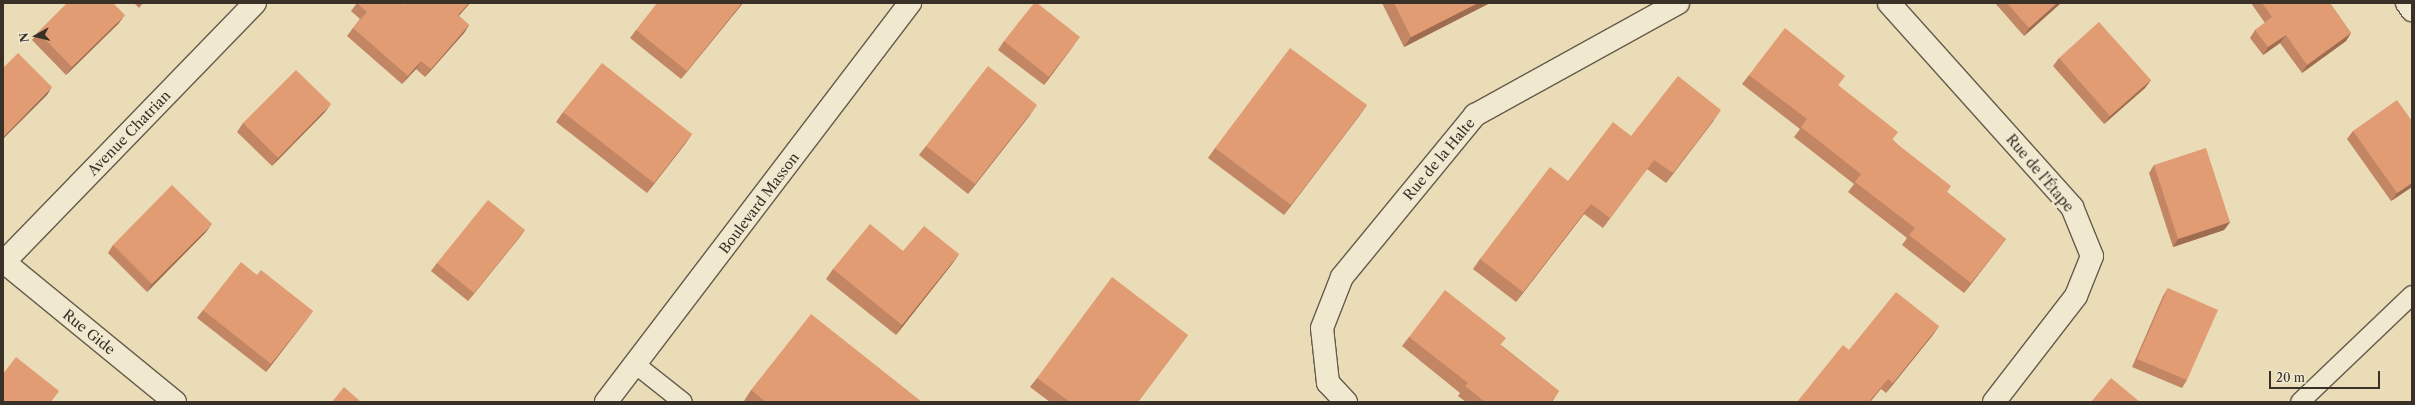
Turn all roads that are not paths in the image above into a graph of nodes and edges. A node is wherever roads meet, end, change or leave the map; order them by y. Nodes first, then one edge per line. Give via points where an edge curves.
1 (255, 3) edge
2 (910, 3) edge
3 (1678, 3) edge
4 (1889, 3) edge
5 (2407, 3) edge
6 (2412, 10) edge
7 (3, 263) edge
8 (2412, 295) edge
9 (635, 364) junction
10 (175, 402) edge
11 (606, 402) edge
12 (683, 402) edge
13 (1346, 402) edge
14 (1994, 402) edge
15 (2300, 402) edge

1 - 7 street, Avenue Chatrian
2 - 9 street, Boulevard Masson
3 - 13 street, Rue de la Halte via 1475,115 1342,277 1322,328 1328,383
4 - 14 street, Rue de l'Étape via 2072,207 2092,256 2076,296
5 - 6 street
7 - 10 street, Rue Gide
8 - 15 lane
9 - 11 street, Boulevard Masson
9 - 12 lane

